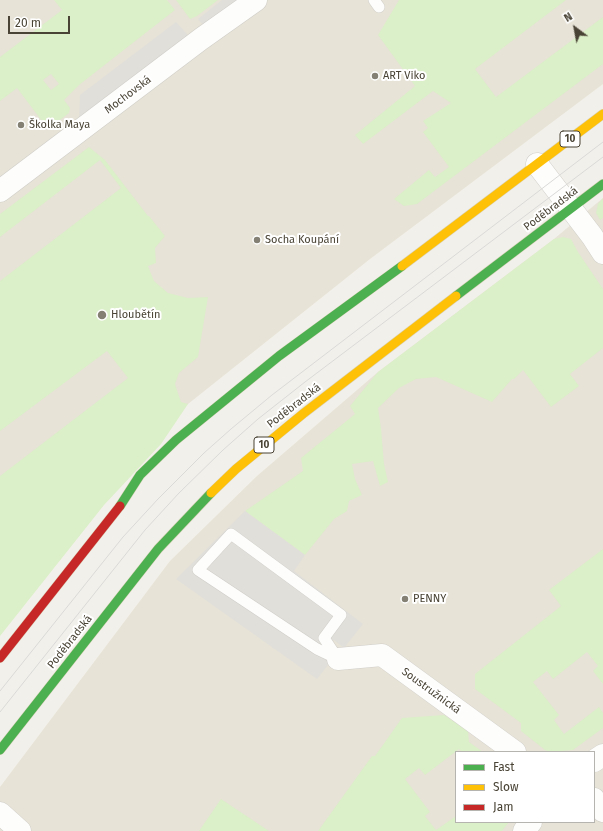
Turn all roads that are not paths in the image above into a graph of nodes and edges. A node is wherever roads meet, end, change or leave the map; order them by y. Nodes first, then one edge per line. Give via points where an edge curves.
1 (256, 0) edge
2 (603, 114) edge
3 (537, 164) junction
4 (603, 184) edge
5 (0, 191) edge
6 (572, 208) junction
7 (603, 253) edge
8 (0, 658) edge
9 (338, 659) junction
10 (0, 750) edge
11 (514, 751) edge
12 (603, 755) edge
13 (595, 761) edge
14 (595, 800) edge
15 (603, 811) edge
16 (0, 813) edge
17 (530, 823) edge
18 (20, 831) edge
19 (524, 831) edge

1 - 5 street, Mochovská
2 - 3 main road, 10
3 - 6 street
3 - 8 main road, 10 via 366,294 279,356 170,445 140,475 117,510
4 - 6 main road, Poděbradská / 10
6 - 7 street
6 - 10 main road, Poděbradská / 10 via 304,413 216,488 158,549
9 - 9 lane via 324,638 341,615 231,534 198,570 317,649
9 - 11 street, Soustružnická via 382,656
12 - 13 street
14 - 15 street
16 - 18 street
17 - 19 street

